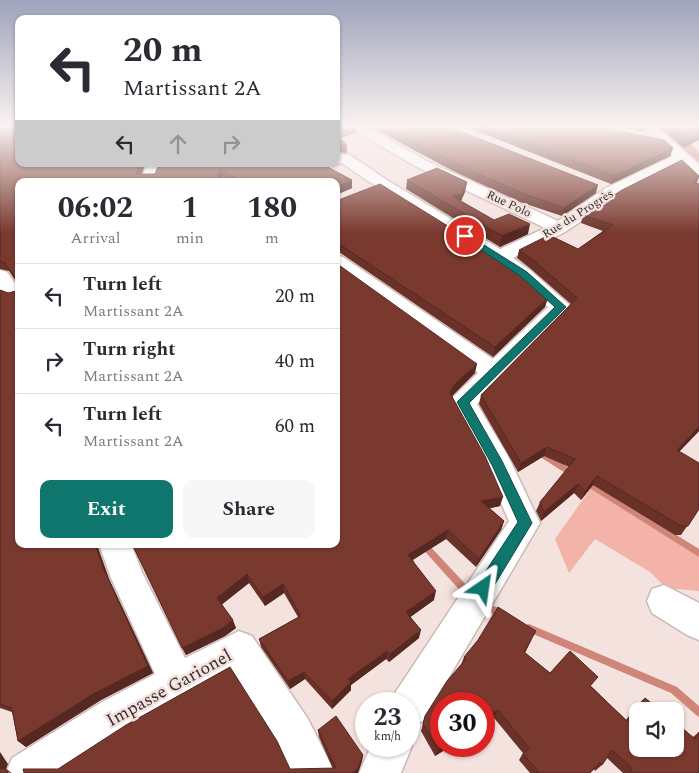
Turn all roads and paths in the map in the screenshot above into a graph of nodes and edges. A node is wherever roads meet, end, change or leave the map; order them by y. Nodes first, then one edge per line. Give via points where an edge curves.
1 (348, 161) edge
2 (417, 161) edge
3 (676, 161) edge
4 (688, 161) edge
5 (699, 172) edge
6 (594, 185) edge
7 (612, 192) junction
8 (559, 228) junction
9 (499, 257) junction
10 (342, 265) edge
11 (0, 276) edge
12 (10, 296) edge
13 (494, 372) junction
14 (117, 548) edge
15 (664, 602) dead end
16 (699, 623) edge
17 (178, 683) junction
18 (418, 692) edge
19 (387, 757) edge
20 (27, 773) edge
21 (314, 773) edge
22 (380, 773) edge

1 - 9 street via 372,187
2 - 8 street, Rue Polo
3 - 7 street, Rue du Progrès
4 - 5 street
6 - 7 street
7 - 8 street, Rue du Progrès
8 - 9 street, Rue du Progrès
9 - 13 street via 561,307
10 - 13 street
11 - 12 street
13 - 18 street via 463,402 498,464 525,523
14 - 17 street
15 - 16 street
17 - 20 street, Impasse Garionel via 116,716
17 - 21 street, Impasse Garionel via 240,649 294,733
19 - 22 street

